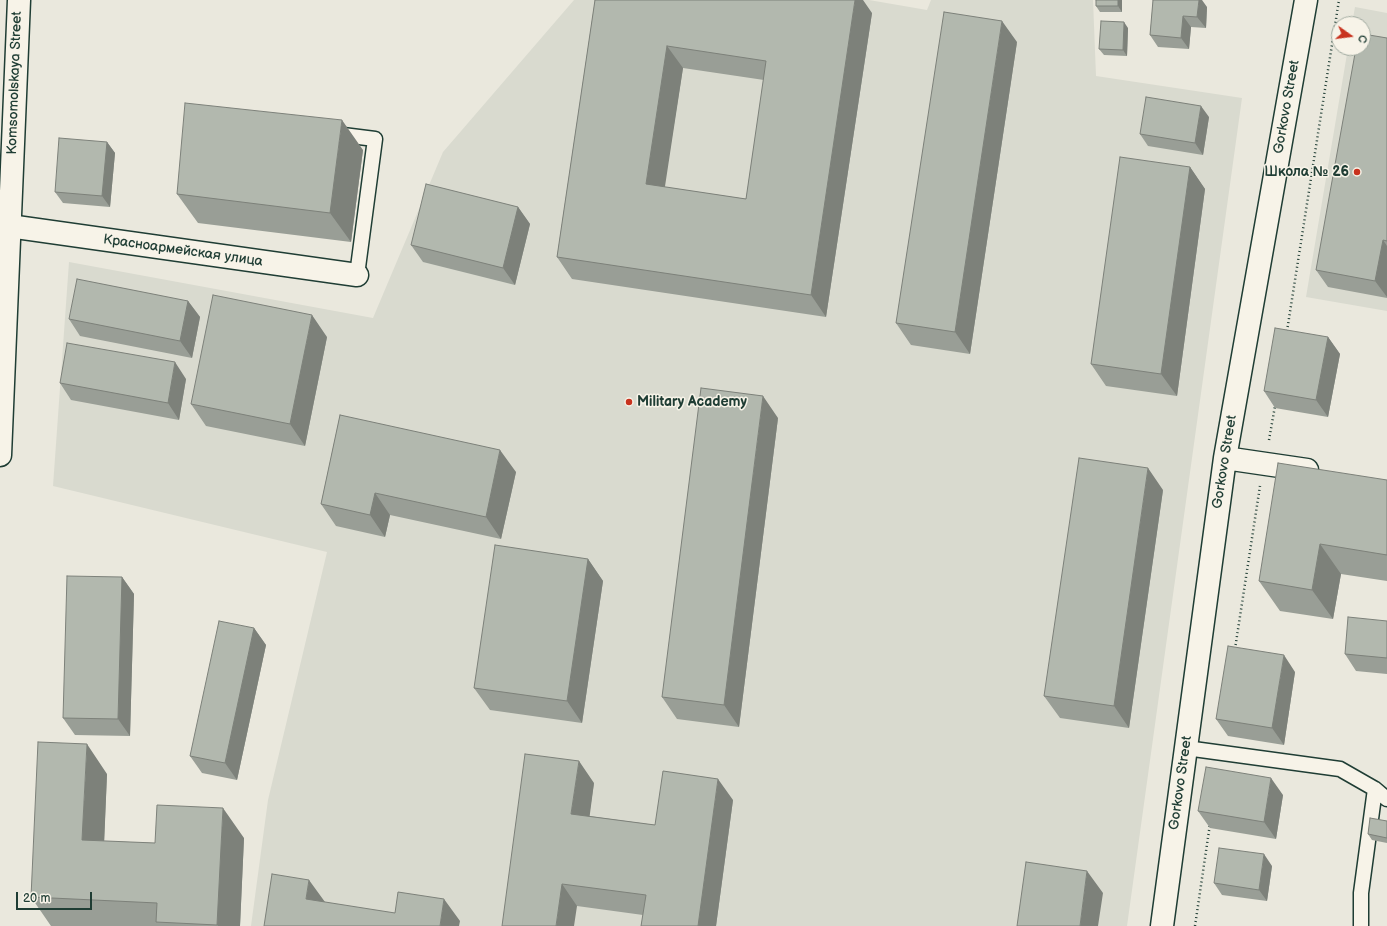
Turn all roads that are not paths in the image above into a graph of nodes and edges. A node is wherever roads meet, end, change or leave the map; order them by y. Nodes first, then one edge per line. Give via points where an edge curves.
1 (19, 0) edge
2 (1306, 0) edge
3 (321, 133) edge
4 (10, 226) junction
5 (357, 275) joint
6 (0, 455) edge
7 (1225, 458) junction
8 (1326, 473) edge
9 (1186, 748) junction
10 (1375, 789) junction
11 (1387, 799) edge
12 (1162, 926) edge
13 (1361, 926) edge

1 - 4 street, Komsomolskaya Street
2 - 7 street, Gorkovo Street
3 - 5 lane via 375,139
4 - 5 street, Красноармейская улица
4 - 6 street, Komsomolskaya Street
7 - 8 street
7 - 9 street, Gorkovo Street
9 - 10 lane via 1340,769
9 - 12 street, Gorkovo Street
10 - 11 lane
10 - 13 lane via 1361,893

